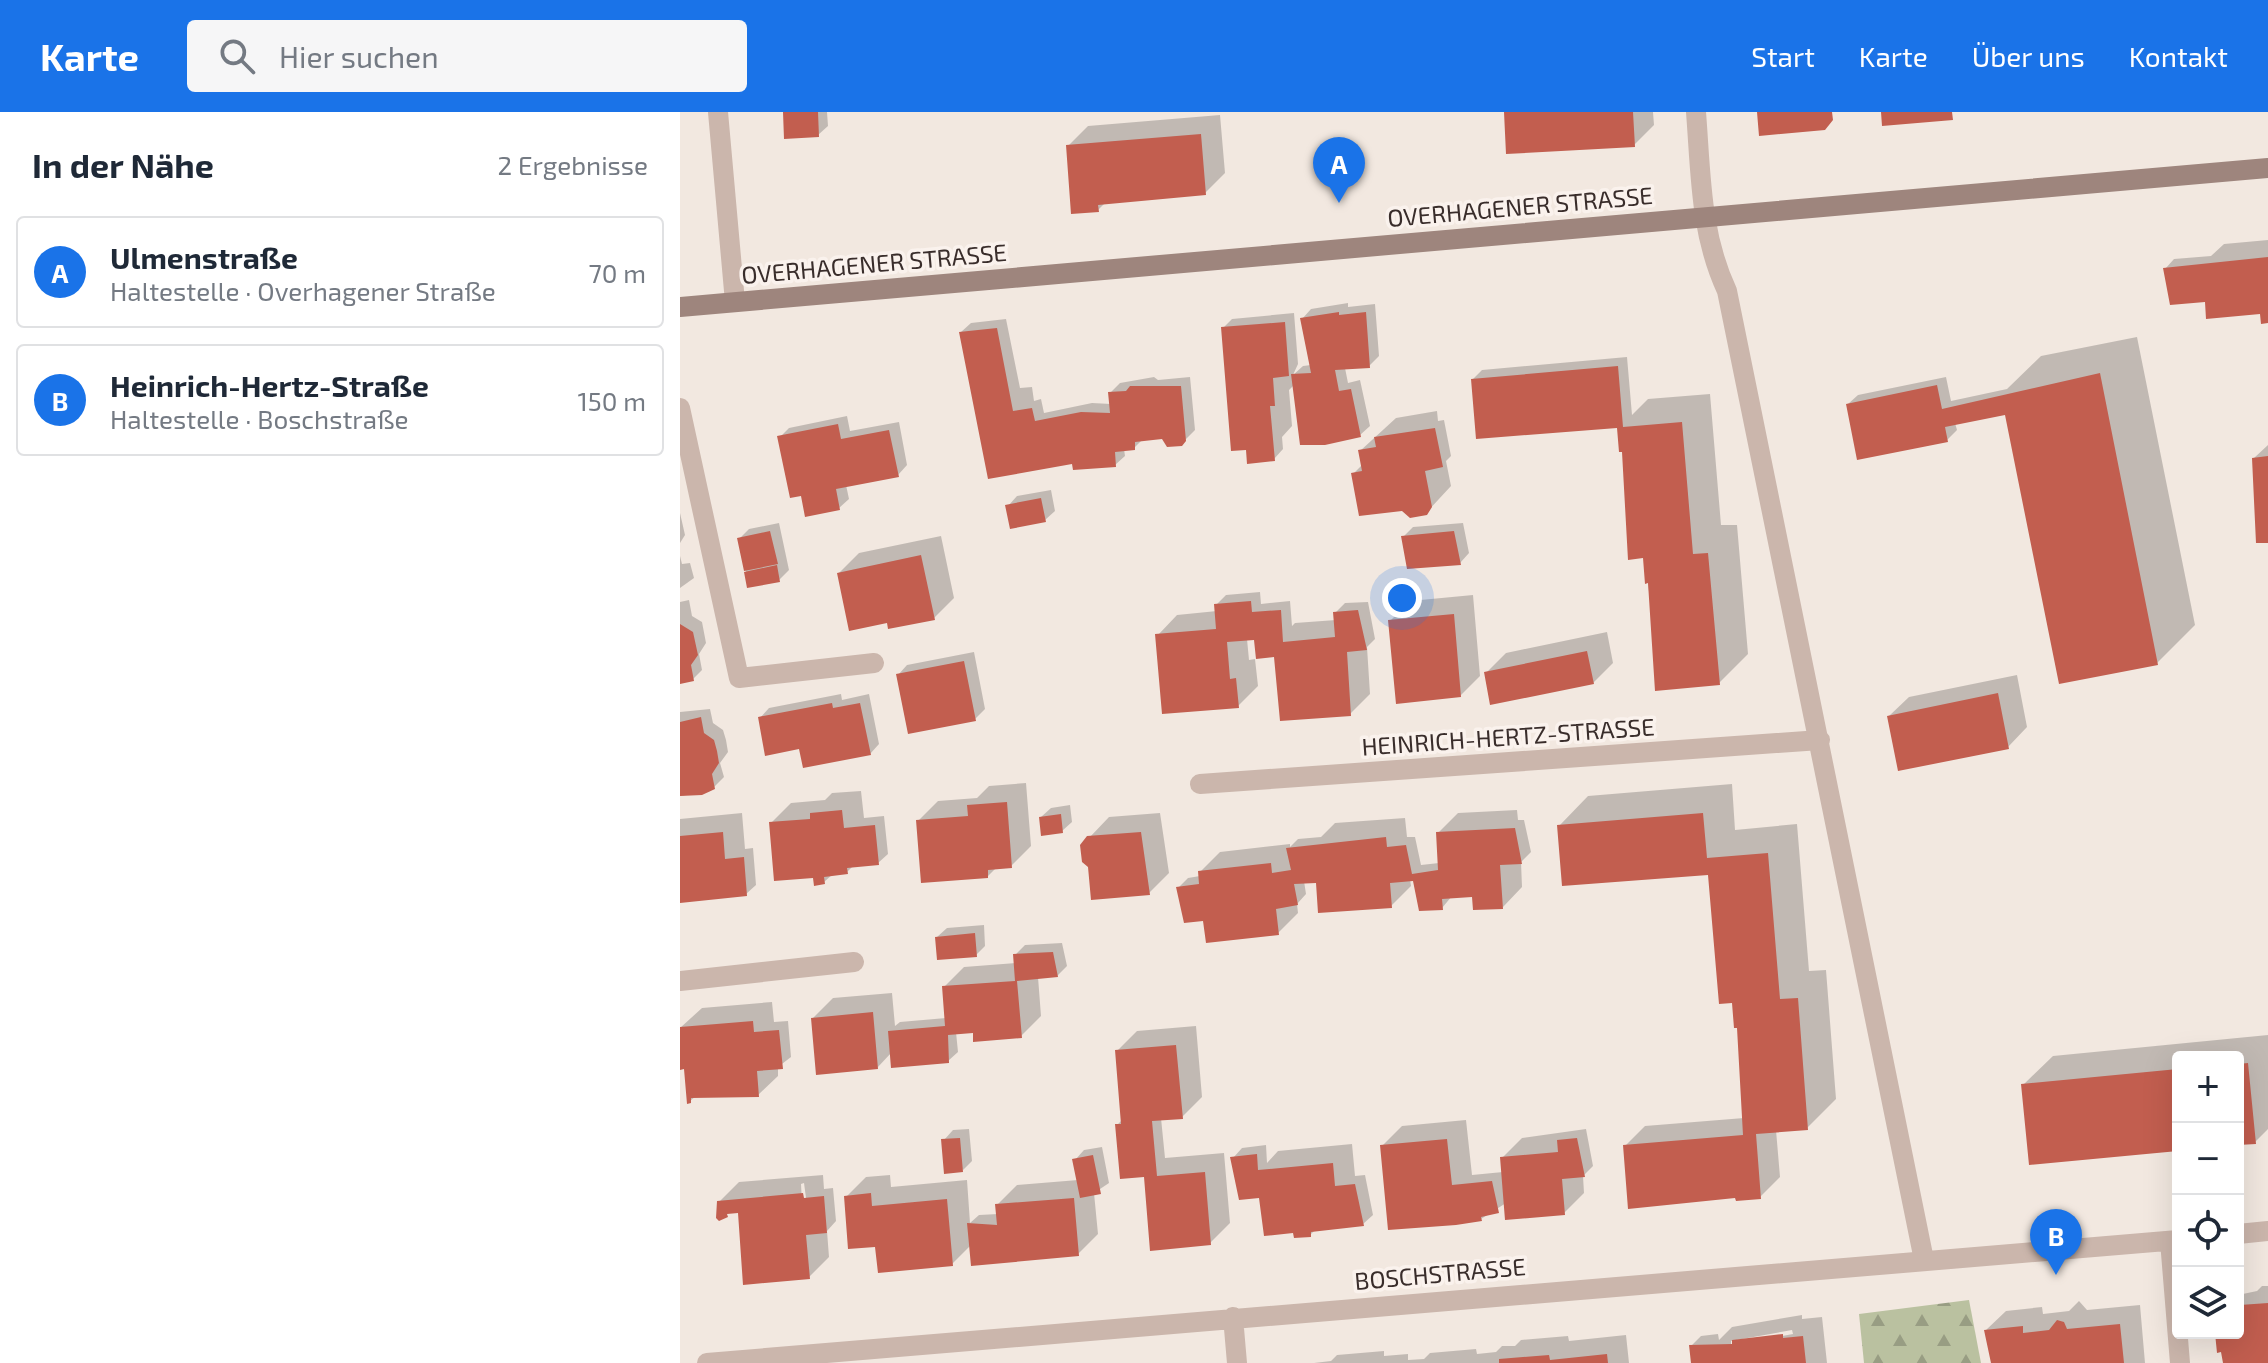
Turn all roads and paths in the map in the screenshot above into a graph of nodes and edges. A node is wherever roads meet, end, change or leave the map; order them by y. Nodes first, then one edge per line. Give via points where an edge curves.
1 (718, 112) edge
2 (1696, 112) edge
3 (2268, 168) edge
4 (1704, 217) junction
5 (735, 302) junction
6 (680, 307) edge
7 (680, 408) edge
8 (874, 663) dead end
9 (1820, 740) junction
10 (1200, 784) dead end
11 (854, 962) dead end
12 (680, 981) edge
13 (2268, 1231) edge
14 (2244, 1233) edge
15 (2172, 1240) edge
16 (1924, 1260) junction
17 (2175, 1267) edge
18 (1233, 1317) junction
19 (707, 1363) edge
20 (1237, 1363) edge
21 (2180, 1363) edge

1 - 5 street
2 - 4 street
3 - 4 main road, OVERHAGENER STRASSE
4 - 5 main road, OVERHAGENER STRASSE
4 - 9 street via 1711,257 1727,291
5 - 6 main road, OVERHAGENER STRASSE
7 - 8 street via 739,678
9 - 10 street, HEINRICH-HERTZ-STRASSE
9 - 16 street
11 - 12 street
13 - 14 street
15 - 16 street, BOSCHSTRASSE
16 - 18 street, BOSCHSTRASSE
17 - 21 street
18 - 19 street, BOSCHSTRASSE
18 - 20 street

